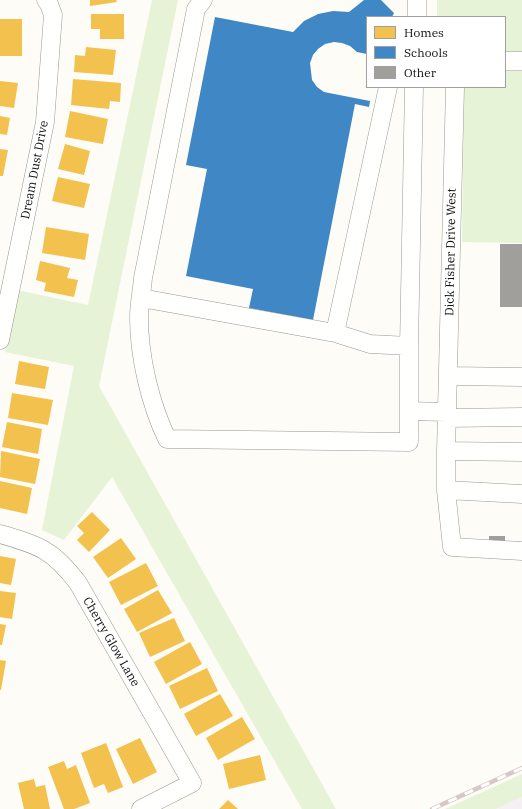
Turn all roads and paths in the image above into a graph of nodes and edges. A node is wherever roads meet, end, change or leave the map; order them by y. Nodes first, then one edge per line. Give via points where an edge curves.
1 (46, 0) edge
2 (203, 0) edge
3 (417, 0) edge
4 (417, 16) edge
5 (506, 61) edge
6 (522, 61) edge
7 (388, 88) edge
8 (414, 88) edge
9 (455, 88) edge
10 (141, 298) junction
11 (335, 333) junction
12 (0, 340) edge
13 (409, 346) junction
14 (449, 376) junction
15 (522, 377) edge
16 (409, 410) junction
17 (446, 415) junction
18 (522, 417) edge
19 (446, 452) junction
20 (522, 452) edge
21 (446, 490) junction
22 (522, 494) edge
23 (0, 534) edge
24 (522, 551) edge
25 (141, 809) edge

1 - 12 street, Dream Dust Drive via 53,15 45,122
2 - 10 street via 196,9
3 - 4 street
5 - 6 street
7 - 11 street
8 - 13 street
9 - 14 street, Dick Fisher Drive West
10 - 11 street
10 - 16 street via 139,317 145,367 156,417 167,439 409,442
11 - 13 street via 370,344
13 - 16 street
14 - 15 street
14 - 17 street, Dick Fisher Drive West
16 - 17 street
17 - 18 street
17 - 19 street, Dick Fisher Drive West
19 - 20 street
19 - 21 street, Dick Fisher Drive West
21 - 22 street
21 - 24 street, Dick Fisher Drive West via 452,547
23 - 25 street, Cherry Glow Lane via 47,550 64,564 78,583 192,783

